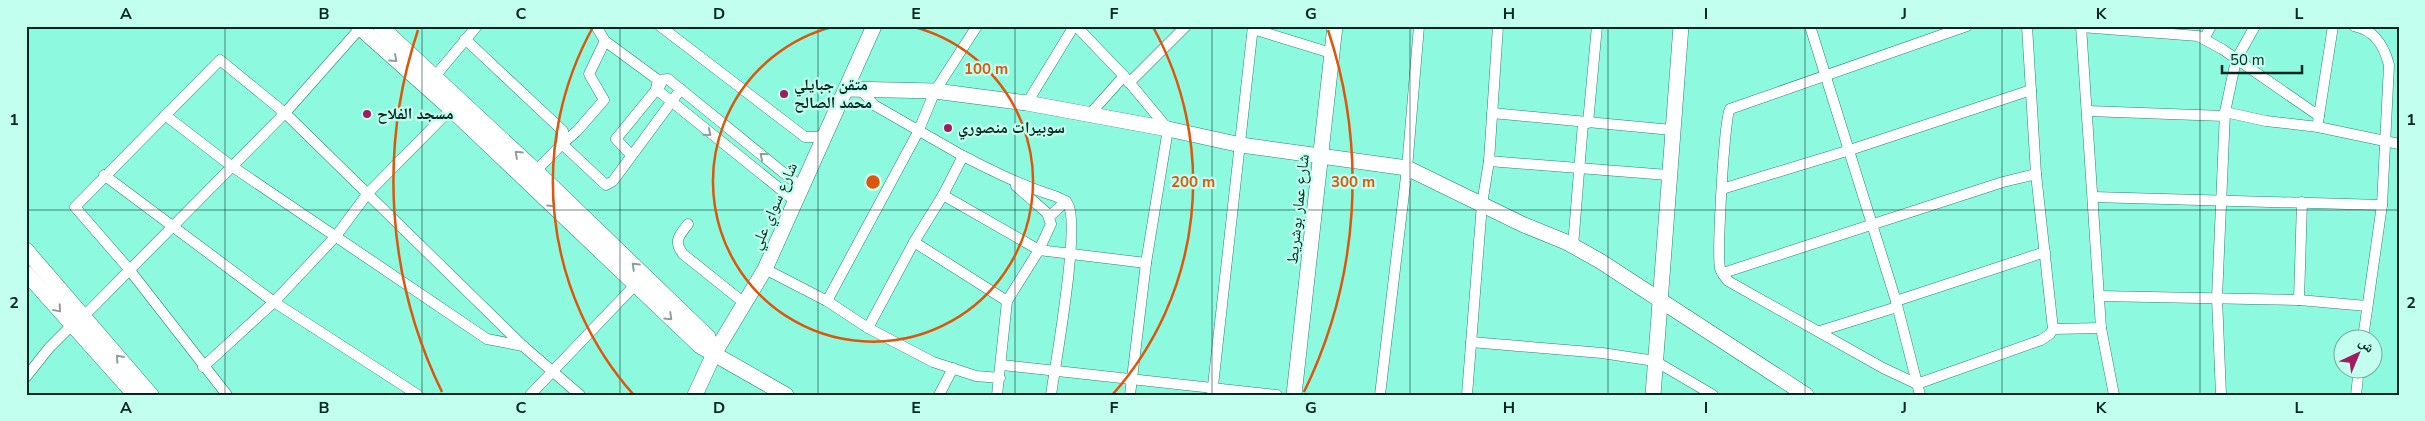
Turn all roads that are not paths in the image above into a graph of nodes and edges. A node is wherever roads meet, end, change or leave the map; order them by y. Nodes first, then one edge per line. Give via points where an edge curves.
1 (380, 26) edge
2 (477, 26) edge
3 (596, 26) edge
4 (660, 26) edge
5 (874, 26) edge
6 (977, 26) edge
7 (1075, 26) edge
8 (1186, 26) edge
9 (1335, 26) edge
10 (1419, 26) edge
11 (1498, 26) edge
12 (1597, 26) edge
13 (1681, 26) edge
14 (1810, 26) edge
15 (1967, 26) edge
16 (2027, 26) edge
17 (2211, 26) edge
18 (2255, 26) edge
19 (2333, 26) edge
20 (2354, 26) edge
21 (360, 27) edge
22 (2081, 27) edge
23 (1253, 28) edge
24 (465, 39) junction
25 (2204, 39) junction
26 (605, 41) junction
27 (1331, 53) junction
28 (2236, 60) junction
29 (1825, 74) junction
30 (1127, 80) junction
31 (430, 82) junction
32 (660, 83) junction
33 (681, 89) junction
34 (854, 90) junction
35 (2031, 90) junction
36 (935, 91) junction
37 (671, 102) junction
38 (1026, 103) junction
39 (452, 109) junction
40 (2088, 111) junction
41 (285, 113) junction
42 (1492, 113) junction
43 (1090, 114) junction
44 (2224, 114) junction
45 (165, 115) junction
46 (2319, 116) junction
47 (1586, 123) junction
48 (2318, 127) junction
49 (1168, 129) junction
50 (1672, 130) junction
51 (918, 132) junction
52 (825, 134) junction
53 (2386, 142) junction
54 (562, 144) junction
55 (2399, 144) edge
56 (1241, 145) junction
57 (1850, 150) junction
58 (631, 155) junction
59 (963, 156) junction
60 (1321, 157) junction
61 (1489, 161) junction
62 (230, 165) junction
63 (1407, 168) junction
64 (1579, 168) junction
65 (997, 173) junction
66 (2036, 174) junction
67 (104, 175) junction
68 (1668, 175) junction
69 (532, 176) junction
70 (1722, 189) junction
71 (368, 193) junction
72 (798, 194) junction
73 (943, 195) junction
74 (2093, 197) junction
75 (2221, 199) junction
76 (1066, 201) junction
77 (2302, 202) junction
78 (1482, 204) junction
79 (2382, 205) junction
80 (1049, 217) junction
81 (688, 224) dead end
82 (1872, 226) junction
83 (173, 227) junction
84 (336, 236) junction
85 (914, 242) junction
86 (1573, 246) junction
87 (26, 250) edge
88 (1039, 250) junction
89 (2044, 252) junction
90 (1071, 255) junction
91 (1146, 263) junction
92 (128, 268) junction
93 (765, 269) junction
94 (26, 273) edge
95 (1723, 274) junction
96 (636, 284) junction
97 (2099, 296) junction
98 (2217, 298) junction
99 (2299, 300) junction
100 (827, 301) junction
101 (1007, 301) junction
102 (274, 302) junction
103 (743, 302) junction
104 (1661, 302) junction
105 (1897, 304) junction
106 (2367, 306) junction
107 (77, 321) junction
108 (868, 328) junction
109 (2053, 328) junction
110 (2101, 328) junction
111 (2364, 328) edge
112 (1820, 331) junction
113 (1471, 342) junction
114 (523, 346) junction
115 (714, 354) junction
116 (1654, 360) junction
117 (1002, 365) junction
118 (204, 367) junction
119 (953, 368) junction
120 (553, 371) junction
121 (1054, 371) junction
122 (26, 377) edge
123 (1000, 378) junction
124 (1131, 378) junction
125 (2358, 378) edge
126 (1919, 390) edge
127 (1212, 391) edge
128 (1803, 394) edge
129 (2117, 394) edge
130 (135, 395) edge
131 (151, 395) edge
132 (227, 395) edge
133 (418, 395) edge
134 (530, 395) edge
135 (580, 395) edge
136 (695, 395) edge
137 (786, 395) edge
138 (939, 395) edge
139 (997, 395) edge
140 (1051, 395) edge
141 (1130, 395) edge
142 (1277, 395) edge
143 (1294, 395) edge
144 (1380, 395) edge
145 (1467, 395) edge
146 (1653, 395) edge
147 (1713, 395) edge
148 (2221, 395) edge
149 (2356, 395) edge

1 - 31 street
2 - 24 street
3 - 26 street
4 - 52 street via 805,137 817,138
5 - 34 street, شارع سواي علي
6 - 36 street
7 - 30 street
7 - 38 street
8 - 30 street
9 - 27 street, شارع عمار بوشريط
10 - 63 street
11 - 42 street
12 - 47 street
13 - 50 street
14 - 29 street
15 - 29 street
16 - 35 street
17 - 25 street
18 - 28 street
19 - 46 street
20 - 53 street via 2378,38 2389,65
21 -> 31 street
21 - 41 street
22 - 25 street via 2192,34
22 - 40 street
23 - 27 street
23 - 56 street
24 - 31 street
24 - 54 street via 563,131
25 - 28 street
26 - 32 street
26 - 54 street via 589,74 604,100
27 - 60 street, شارع عمار بوشريط
28 - 44 street
28 - 46 street
29 - 57 street
29 - 70 street via 1730,109
30 - 43 street
30 - 49 street
31 - 39 street
69 -> 31 street
32 - 33 street
32 - 37 street
32 - 58 street via 616,139
33 - 37 street
72 -> 33 street
34 - 36 street
34 - 51 street
34 - 52 street, شارع سواي علي
35 - 57 street
35 - 66 street
36 - 38 street
36 - 51 street
37 - 58 street
37 -> 72 street
38 - 43 street
39 - 69 street
39 - 71 street
40 - 44 street
40 - 74 street
41 - 45 street via 220,60
41 - 62 street
41 - 71 street
42 - 47 street
42 - 61 street
43 - 49 street
44 - 48 street
44 - 75 street
45 - 62 street
45 - 67 street
46 - 48 street
47 - 50 street
47 - 64 street
48 - 53 street
49 - 56 street
49 - 91 street
50 - 68 street
51 - 59 street
51 - 100 street
52 - 72 street, شارع سواي علي
53 - 55 street
53 - 79 street
54 - 58 street via 606,185
54 - 69 street
56 - 60 street
56 - 127 street
57 - 70 street
57 - 82 street
59 - 65 street
59 - 73 street
60 - 63 street
60 - 143 street, شارع عمار بوشريط
61 - 64 street
61 - 78 street
62 - 83 street
62 - 84 street
63 - 78 street
63 - 144 street
64 - 68 street
64 - 86 street
65 - 76 street
65 - 80 street via 1028,194
66 - 82 street
66 - 89 street
67 - 83 street
67 - 92 street via 75,207
68 - 104 street
69 -> 96 street
115 -> 69 street via 708,337
70 - 95 street via 1720,268
71 - 84 street
71 - 114 street
72 - 93 street, شارع سواي علي
73 - 85 street
73 - 88 street
74 - 75 street
74 - 97 street
75 - 77 street
75 - 98 street
76 - 80 street
76 - 90 street via 1071,217
77 - 79 street
77 - 99 street
78 - 86 street
78 - 113 street
79 - 106 street
80 - 88 street via 1051,224
81 - 103 street via 678,238 677,246
82 - 95 street
82 - 105 street
83 - 92 street
83 - 102 street
84 - 102 street
84 - 114 street via 487,339
85 - 101 street
85 - 108 street
86 - 104 street
87 - 107 street
88 - 90 street
88 - 101 street
89 - 105 street
89 - 109 street
90 - 91 street
90 - 121 street
91 - 124 street
92 - 107 street
92 - 118 street
93 - 100 street
93 - 103 street, شارع سواي علي
94 -> 107 street
95 - 112 street via 1728,281
96 -> 115 street via 700,346
96 - 120 street
97 - 98 street
97 - 110 street
98 - 99 street
98 - 148 street
99 - 106 street
100 - 108 street
101 - 117 street
102 - 118 street
102 - 133 street
103 - 115 street, شارع سواي علي
104 - 116 street
104 - 128 street
105 - 112 street
105 - 126 street
106 - 111 street
107 - 122 street
107 - 130 street
131 -> 107 street
108 - 119 street via 932,362
109 - 110 street
109 - 126 street via 2041,340
110 - 129 street
112 - 126 street
113 - 116 street
113 - 145 street
114 - 120 street
115 - 136 street, شارع سواي علي
115 - 137 street
116 - 146 street
116 - 147 street
117 - 121 street
117 - 123 street
118 - 132 street
119 - 123 street via 976,376
119 - 138 street
120 - 134 street
120 - 135 street
121 - 124 street
121 - 140 street
123 - 139 street
124 - 127 street
124 - 141 street
125 - 149 street
127 - 142 street

